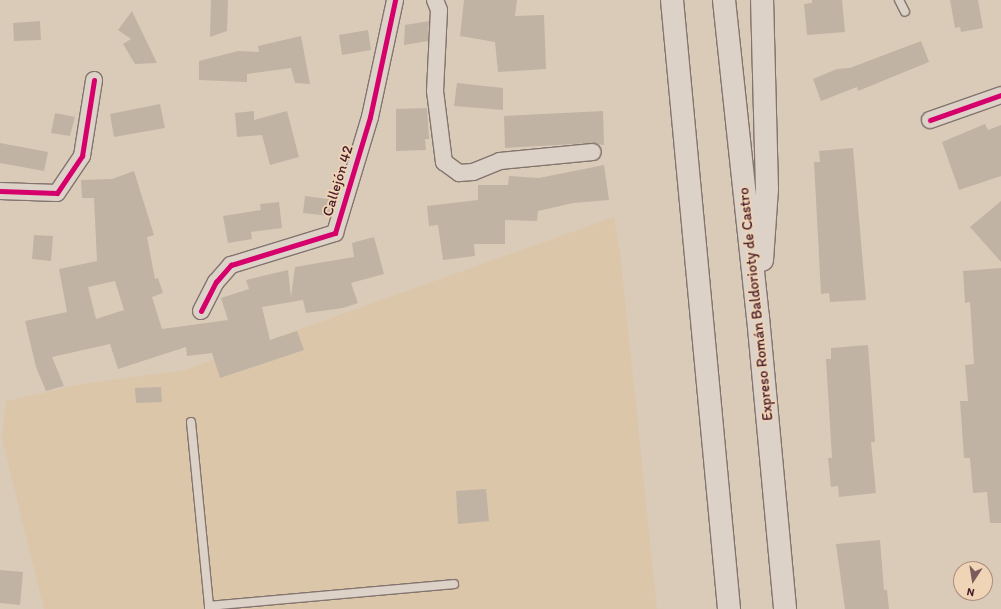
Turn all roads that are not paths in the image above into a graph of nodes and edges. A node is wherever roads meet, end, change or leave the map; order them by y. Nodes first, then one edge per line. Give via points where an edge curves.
1 (395, 0) edge
2 (436, 0) edge
3 (672, 0) edge
4 (724, 0) edge
5 (762, 0) edge
6 (899, 0) edge
7 (905, 12) dead end
8 (94, 80) dead end
9 (1001, 95) edge
10 (930, 120) dead end
11 (593, 152) dead end
12 (0, 191) edge
13 (201, 311) dead end
14 (758, 317) junction
15 (191, 422) dead end
16 (454, 584) dead end
17 (209, 608) edge
18 (730, 609) edge
19 (785, 609) edge

1 - 13 street, Callejón 42 via 370,117 335,233 232,265 216,282
2 - 11 street via 440,10 436,91 444,162 459,173 473,172 500,161
3 - 18 highway
4 - 14 highway, Expreso Román Baldorioty de Castro
5 - 14 highway via 767,189
6 - 7 lane
8 - 12 street via 82,156 57,194
9 - 10 street
14 - 19 highway, Expreso Román Baldorioty de Castro
15 - 17 lane
16 - 17 lane

